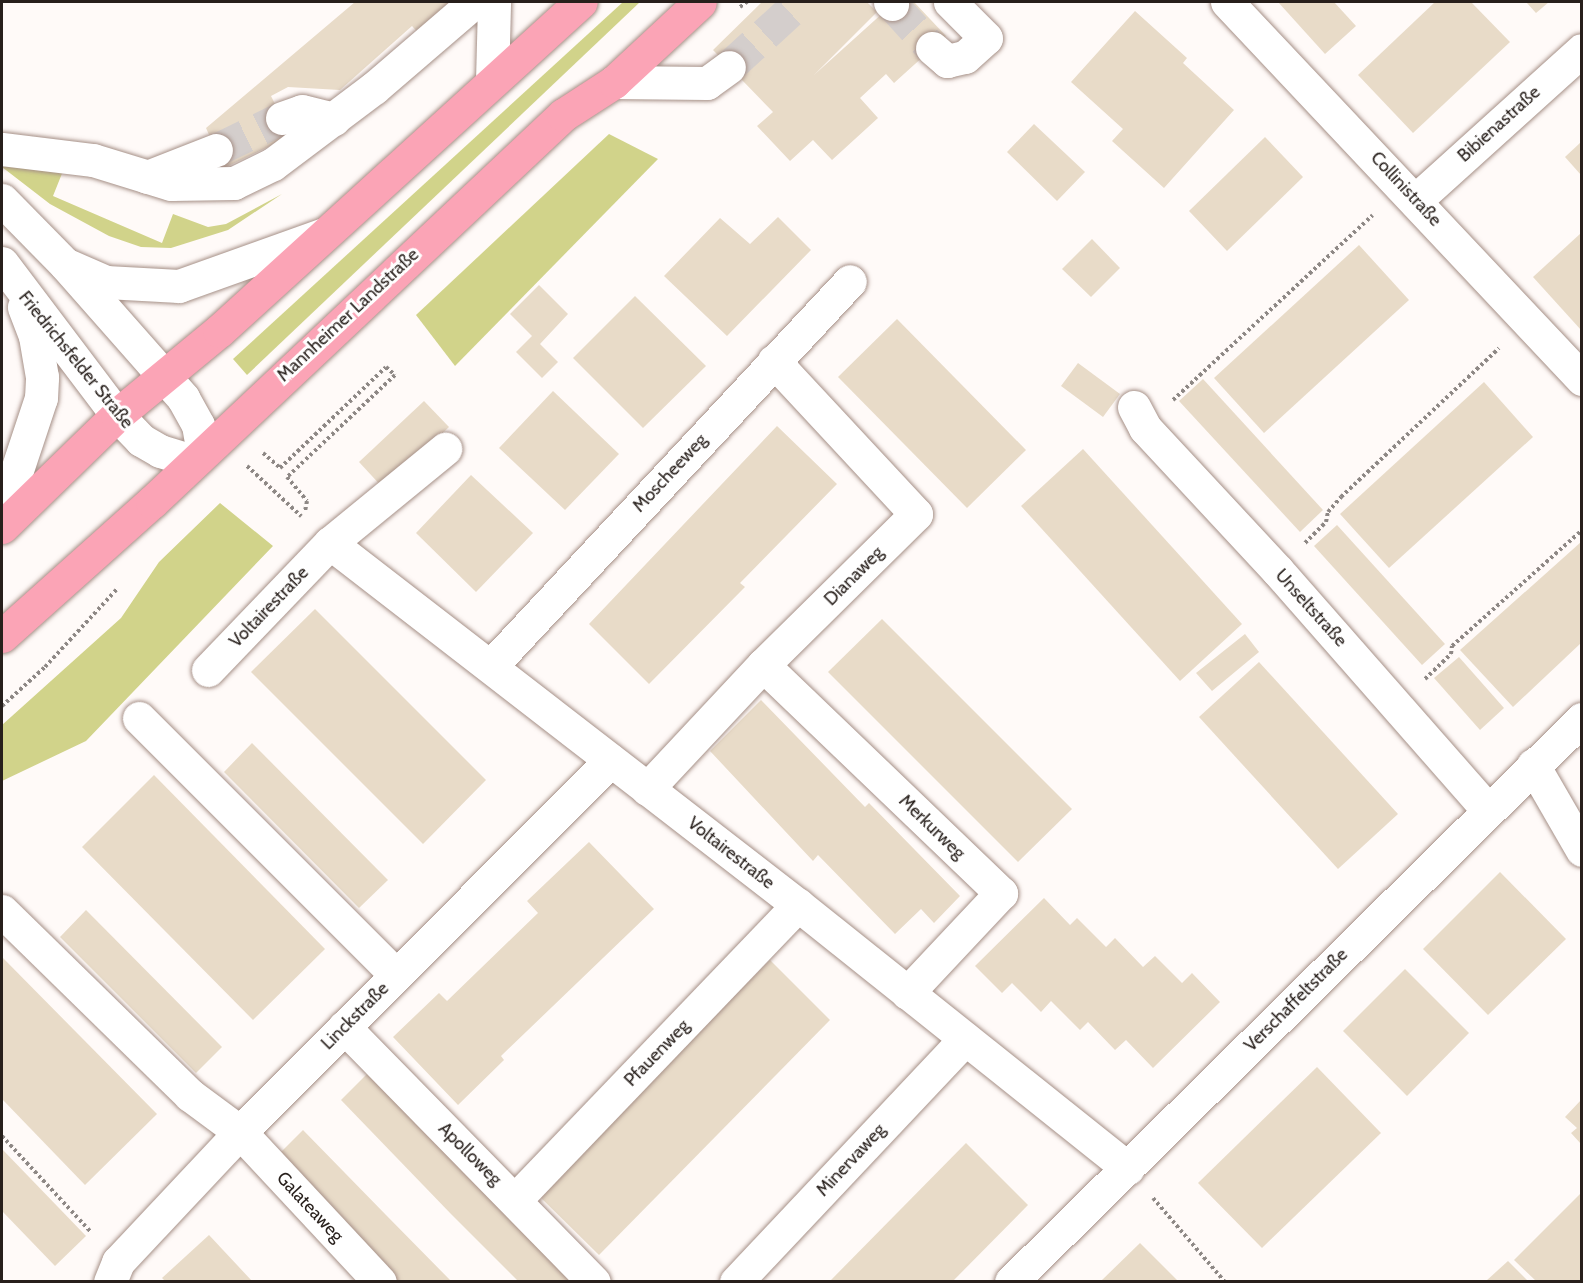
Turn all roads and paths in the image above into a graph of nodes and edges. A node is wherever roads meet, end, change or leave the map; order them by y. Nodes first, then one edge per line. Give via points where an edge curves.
1 (474, 2) edge
2 (495, 2) edge
3 (581, 2) edge
4 (700, 2) edge
5 (950, 2) edge
6 (1227, 2) edge
7 (932, 48) tunnel mouth
8 (1581, 50) edge
9 (718, 75) tunnel mouth
10 (492, 81) junction
11 (614, 82) junction
12 (282, 118) tunnel mouth
13 (334, 119) junction
14 (2, 149) edge
15 (216, 150) tunnel mouth
16 (147, 177) junction
17 (1410, 193) junction
18 (2, 200) edge
19 (324, 234) junction
20 (65, 264) junction
21 (8, 273) edge
22 (850, 281) dead end
23 (1528, 321) junction
24 (774, 361) junction
25 (165, 377) junction
26 (1581, 379) edge
27 (117, 415) junction
28 (1140, 418) joint
29 (257, 448) dead end
30 (446, 449) dead end
31 (198, 456) junction
32 (241, 462) dead end
33 (282, 499) dead end
34 (2, 507) edge
35 (1328, 512) dead end
36 (303, 518) dead end
37 (2, 527) edge
38 (1581, 530) edge
39 (330, 543) junction
40 (2, 636) edge
41 (1452, 646) dead end
42 (763, 665) junction
43 (491, 666) junction
44 (208, 670) dead end
45 (139, 718) dead end
46 (1581, 719) edge
47 (611, 760) junction
48 (1533, 765) junction
49 (647, 789) junction
50 (1488, 810) junction
51 (1581, 850) edge
52 (798, 905) junction
53 (2, 911) edge
54 (396, 975) junction
55 (907, 993) junction
56 (344, 1027) junction
57 (965, 1039) junction
58 (240, 1132) junction
59 (2, 1136) edge
60 (1128, 1168) junction
61 (515, 1200) junction
62 (114, 1272) edge
63 (380, 1281) edge
64 (594, 1281) edge
65 (736, 1281) edge
66 (1011, 1281) edge
67 (1225, 1281) edge

1 - 13 street
2 - 10 street
3 - 10 main road
4 - 11 main road, Mannheimer Landstraße
5 - 7 street via 986,38 965,57 947,61
6 - 17 street, Collinistraße
8 - 17 street, Bibienastraße
9 - 11 street
10 - 19 main road
11 - 31 main road, Mannheimer Landstraße via 563,115
12 - 13 street via 302,111
13 - 16 street via 273,165 234,183 171,184
14 - 16 street via 93,160
15 - 16 street
17 - 23 street, Collinistraße
17 - 28 path
18 - 20 street
19 - 20 street via 190,282 157,286 106,282
19 - 25 main road
20 - 25 street
21 - 27 street, Friedrichsfelder Straße
21 - 34 street via 35,336 41,398
22 - 24 street, Moscheeweg
23 - 26 street, Collinistraße
23 - 35 path
24 - 42 street, Dianaweg via 916,514
24 - 43 street, Moscheeweg
25 - 27 main road
25 - 31 street via 198,425
27 - 31 street, Friedrichsfelder Straße via 141,440 160,451
27 - 37 main road
28 - 50 street, Unseltstraße
29 - 36 path via 280,468 386,367 395,375 287,477 307,501
30 - 39 street, Voltairestraße
31 - 40 main road, Mannheimer Landstraße
32 - 33 path
38 - 41 path
39 - 43 street, Voltairestraße
39 - 44 street, Voltairestraße
42 - 49 street, Dianaweg
42 - 55 street, Merkurweg via 1001,893
43 - 47 street, Voltairestraße
45 - 54 street
46 - 48 street, Verschaffeltstraße
47 - 49 street, Voltairestraße
47 - 54 street, Linckstraße
48 - 50 street, Verschaffeltstraße
48 - 51 street
49 - 52 street, Voltairestraße
50 - 60 street, Verschaffeltstraße
52 - 55 street, Voltairestraße
52 - 61 street, Pfauenweg
53 - 58 street, Galateaweg via 190,1095
54 - 56 street, Linckstraße
55 - 57 street, Voltairestraße
56 - 58 street, Linckstraße
56 - 61 street, Apolloweg
57 - 60 street, Voltairestraße
57 - 65 street, Minervaweg
58 - 62 street, Linckstraße
58 - 63 street, Galateaweg
59 - 62 path
60 - 66 street, Verschaffeltstraße
60 - 67 path
61 - 64 street, Apolloweg

